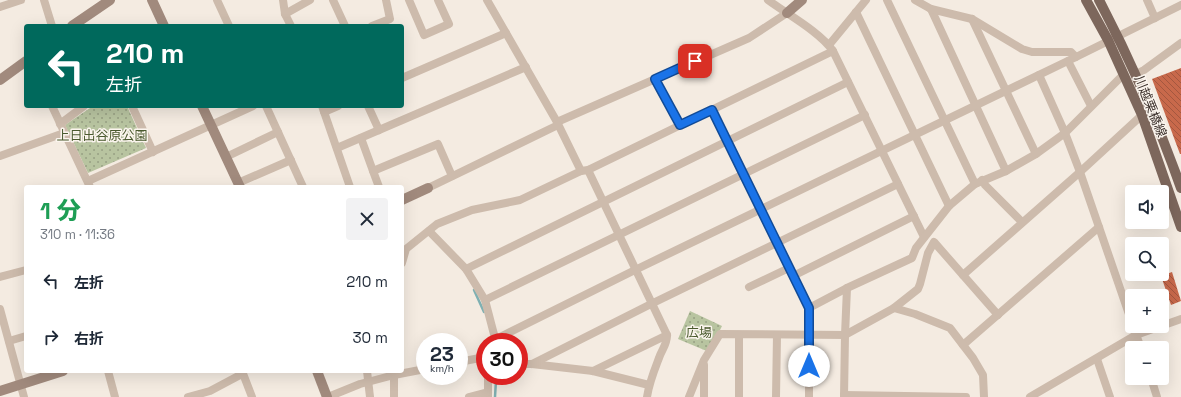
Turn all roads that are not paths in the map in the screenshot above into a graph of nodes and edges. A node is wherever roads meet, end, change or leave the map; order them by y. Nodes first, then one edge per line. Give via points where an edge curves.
1 (21, 0) edge
2 (44, 0) edge
3 (110, 0) edge
4 (152, 0) edge
5 (217, 0) edge
6 (283, 0) edge
7 (310, 0) edge
8 (333, 0) edge
9 (386, 0) edge
10 (409, 0) edge
11 (438, 0) edge
12 (487, 0) edge
13 (768, 0) edge
14 (802, 0) edge
15 (866, 0) edge
16 (887, 0) edge
17 (915, 0) edge
18 (1086, 0) edge
19 (1099, 0) edge
20 (1147, 0) edge
21 (1181, 5) edge
22 (0, 7) edge
23 (931, 9) junction
24 (856, 12) junction
25 (285, 14) junction
26 (787, 14) junction
27 (1155, 18) junction
28 (972, 19) junction
29 (51, 24) edge
30 (75, 24) edge
31 (163, 24) edge
32 (228, 24) edge
33 (290, 24) edge
34 (344, 24) edge
35 (377, 24) edge
36 (506, 32) junction
37 (1113, 38) junction
38 (1181, 43) edge
39 (831, 48) junction
40 (1076, 57) junction
41 (1068, 61) junction
42 (24, 62) edge
43 (526, 67) junction
44 (1124, 74) junction
45 (1136, 74) junction
46 (1039, 75) junction
47 (404, 77) edge
48 (655, 79) junction
49 (0, 80) edge
50 (848, 82) junction
51 (1006, 91) junction
52 (975, 106) junction
53 (1091, 106) junction
54 (53, 108) edge
55 (81, 108) edge
56 (133, 108) edge
57 (203, 108) edge
58 (249, 108) edge
59 (267, 108) edge
60 (369, 108) edge
61 (323, 109) edge
62 (712, 110) junction
63 (865, 115) junction
64 (1142, 115) junction
65 (945, 120) junction
66 (557, 123) junction
67 (60, 124) junction
68 (211, 125) junction
69 (680, 125) junction
70 (379, 130) junction
71 (278, 132) junction
72 (64, 133) junction
73 (1065, 133) junction
74 (914, 135) junction
75 (361, 138) junction
76 (727, 141) junction
77 (337, 148) junction
78 (882, 151) junction
79 (153, 152) junction
80 (1036, 154) junction
81 (0, 156) edge
82 (226, 157) junction
83 (291, 160) junction
84 (585, 170) junction
85 (1006, 170) junction
86 (373, 171) junction
87 (1080, 172) junction
88 (743, 174) junction
89 (452, 176) junction
90 (979, 182) junction
91 (89, 184) edge
92 (898, 184) junction
93 (239, 185) edge
94 (302, 185) edge
95 (349, 185) edge
96 (378, 185) edge
97 (428, 188) joint
98 (1181, 188) edge
99 (404, 199) edge
100 (603, 202) junction
101 (948, 206) junction
102 (760, 209) junction
103 (914, 216) junction
104 (1022, 222) junction
105 (1099, 227) junction
106 (1181, 227) edge
107 (429, 231) junction
108 (619, 235) junction
109 (924, 237) junction
110 (777, 243) junction
111 (404, 256) edge
112 (789, 268) junction
113 (466, 269) junction
114 (635, 270) junction
115 (24, 271) edge
116 (963, 275) junction
117 (793, 276) junction
118 (0, 277) edge
119 (749, 287) dead end
120 (847, 288) junction
121 (485, 300) junction
122 (1125, 303) edge
123 (651, 304) junction
124 (0, 308) edge
125 (809, 308) junction
126 (894, 308) junction
127 (998, 315) junction
128 (1181, 320) edge
129 (2, 327) edge
130 (494, 333) edge
131 (512, 333) edge
132 (667, 335) junction
133 (740, 335) junction
134 (777, 335) junction
135 (845, 335) junction
136 (1136, 335) junction
137 (809, 336) junction
138 (24, 337) edge
139 (9, 341) junction
140 (1138, 341) edge
141 (963, 345) junction
142 (1097, 359) junction
143 (704, 360) junction
144 (528, 364) edge
145 (532, 364) junction
146 (416, 371) edge
147 (594, 371) junction
148 (57, 373) edge
149 (109, 373) edge
150 (240, 373) edge
151 (242, 373) edge
152 (318, 373) edge
153 (367, 373) edge
154 (394, 376) junction
155 (368, 382) junction
156 (21, 384) junction
157 (649, 385) junction
158 (1153, 385) edge
159 (0, 390) edge
160 (488, 395) edge
161 (844, 396) edge
162 (24, 397) edge
163 (115, 397) edge
164 (188, 397) edge
165 (252, 397) edge
166 (328, 397) edge
167 (370, 397) edge
168 (394, 397) edge
169 (469, 397) edge
170 (647, 397) edge
171 (689, 397) edge
172 (704, 397) edge
173 (739, 397) edge
174 (776, 397) edge
175 (809, 397) edge
176 (966, 397) edge
177 (984, 397) edge
178 (1030, 397) edge
179 (1110, 397) edge
180 (1157, 397) edge

1 - 22 street
2 - 29 street
3 - 30 street
4 - 31 street
5 - 32 street
6 - 25 street
7 - 25 street
8 - 34 street
9 - 35 street via 390,19
10 - 11 street via 424,35 448,24
12 - 36 street
13 - 26 street
14 - 26 street
15 - 24 street
16 - 65 street
17 - 23 street
18 - 37 main road, 川越栗橋線
19 - 37 main road, 川越栗橋線
20 - 27 street
21 - 27 street
23 - 28 street
23 - 52 street
24 - 39 street
24 - 74 street
25 - 33 street
26 - 39 street via 819,36
26 - 48 street via 748,38
27 - 37 street
28 - 40 street via 1022,49 1032,52 1071,52
28 - 51 street
36 - 43 street
36 - 47 street
37 - 40 street
37 - 44 main road, 川越栗橋線
37 - 45 main road, 川越栗橋線
38 - 45 street
39 - 50 street
39 - 62 street
40 - 41 street
41 - 46 street
41 - 53 street
42 - 49 street
43 - 66 street
43 - 70 street
44 - 53 street
44 - 64 main road, 川越栗橋線
45 - 98 main road, 川越栗橋線
46 - 51 street
46 - 73 street
48 - 66 street
48 - 69 street
50 - 63 street
50 - 76 street
51 - 52 street
51 - 80 street
52 - 65 street
52 - 85 street
53 - 73 street
54 - 67 street
55 - 67 street
56 - 79 street
57 - 68 street
58 - 68 street
59 - 71 street
60 - 70 street
61 - 77 street
62 - 69 street
62 - 76 street
63 - 78 street
63 - 88 street
64 - 87 street
64 - 106 main road, 川越栗橋線
65 - 74 street
65 - 90 street
66 - 84 street
66 - 89 street
67 - 72 street
68 - 79 street
68 - 82 street
69 - 84 street
70 - 75 street
71 - 82 street
71 - 83 street
72 - 81 street
72 - 91 street
73 - 80 street
73 - 87 street
74 - 78 street
74 - 101 street
75 - 77 street
75 - 86 street
76 - 88 street
76 - 100 street
77 - 95 street
78 - 92 street
78 - 102 street
79 - 91 street
80 - 85 street
82 - 93 street
83 - 93 street
83 - 94 street
84 - 100 street
84 - 107 street via 520,200 472,210 436,224
85 - 90 street
86 - 89 street via 438,144
86 - 96 street
87 - 104 street
87 - 105 street
88 - 102 street
88 - 108 street
89 - 97 street
90 - 101 street
90 - 104 street
92 - 103 street
92 - 110 street
97 - 99 street
100 - 108 street
100 - 113 street
101 - 109 street
102 - 110 street
102 - 114 street
103 - 109 street
103 - 117 street
104 - 116 street
105 - 122 street
105 - 127 street
107 - 111 street via 406,250
107 - 113 street
108 - 114 street
108 - 121 street
109 - 120 street via 912,258
110 - 112 street
110 - 123 street
112 - 117 street
112 - 119 street
113 - 121 street
114 - 123 street
114 - 131 street
115 - 118 street
116 - 126 street via 934,242 928,250 918,289
116 - 127 street
117 - 125 street
120 - 125 street
120 - 135 street
121 - 130 street
123 - 132 street
123 - 145 street
124 - 129 street
125 - 137 street
126 - 135 street
126 - 141 street via 950,328
127 - 141 street
128 - 136 street
129 - 139 street
132 - 147 street
132 - 157 street via 667,343
133 - 134 street
133 - 143 street via 720,334
133 - 173 street
134 - 137 street
134 - 174 street
135 - 137 street
135 - 161 street
136 - 140 street
136 - 142 street
137 - 175 street
138 - 139 street
139 - 156 street
141 - 177 street via 983,374
142 - 178 street
142 - 179 street
143 - 171 street
143 - 172 street
144 - 145 street
145 - 147 street
146 - 154 street
147 - 157 street
148 - 156 street
149 - 163 street
150 - 164 street via 210,391
151 - 165 street
152 - 166 street
153 - 155 street
154 - 155 street
154 - 168 street
155 - 166 street
155 - 167 street
156 - 159 street
156 - 162 street
157 - 170 street
158 - 180 street
160 - 169 street
161 - 176 street

